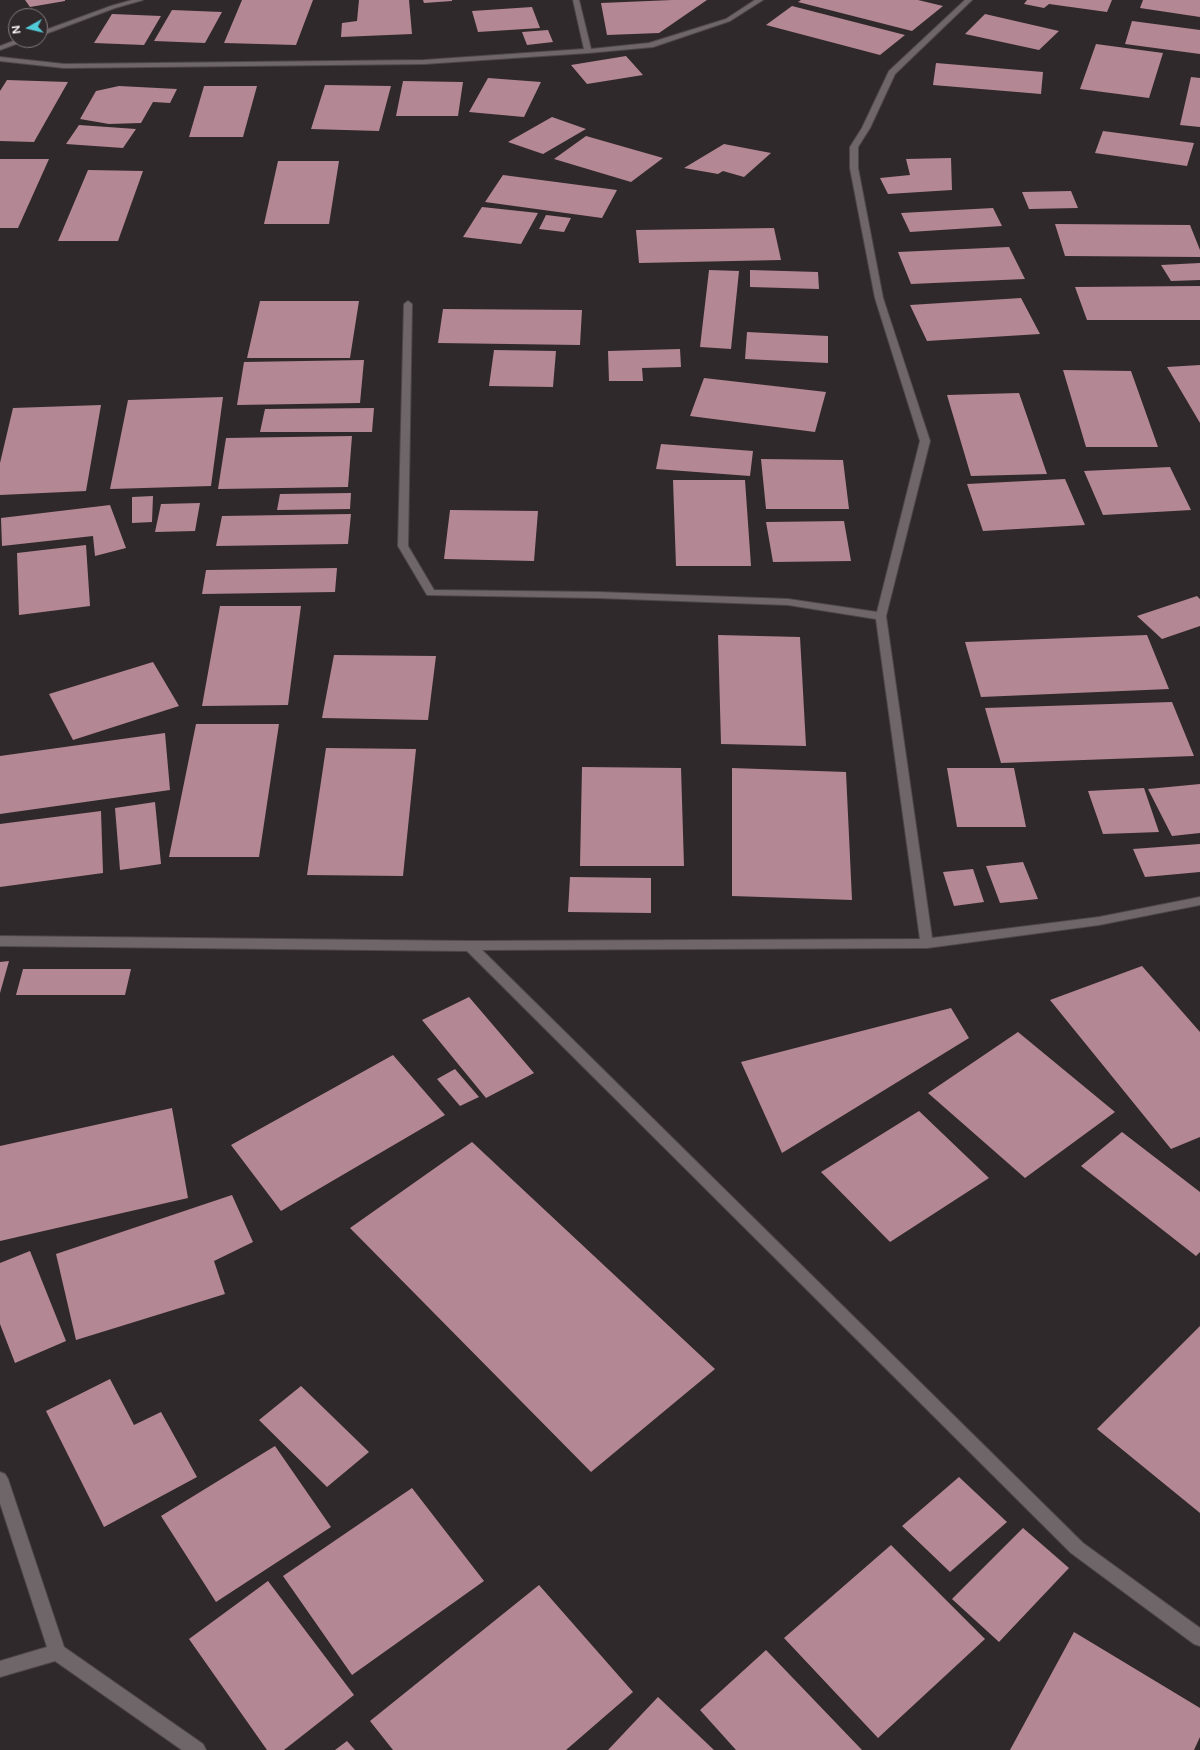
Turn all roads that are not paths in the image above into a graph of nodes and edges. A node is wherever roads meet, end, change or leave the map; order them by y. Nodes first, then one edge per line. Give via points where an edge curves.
1 (140, 0) edge
2 (576, 0) edge
3 (760, 0) edge
4 (969, 0) edge
5 (48, 31) edge
6 (588, 51) junction
7 (0, 59) edge
8 (408, 304) dead end
9 (881, 616) junction
10 (1200, 901) edge
11 (0, 941) edge
12 (927, 943) junction
13 (470, 946) junction
14 (0, 1479) edge
15 (1200, 1638) edge
16 (57, 1652) junction
17 (0, 1669) edge
18 (197, 1750) edge

1 - 5 street via 113,6
2 - 6 street
3 - 6 street via 728,20 650,45
4 - 9 street via 892,73 854,147 854,168 879,298 925,441
6 - 7 street via 424,62 64,66
8 - 9 street via 403,546 431,593 598,595 788,602
9 - 12 street
10 - 12 street via 1099,921
11 - 13 street
12 - 13 street
13 - 15 street via 1076,1548
14 - 16 street
16 - 17 street
16 - 18 street

